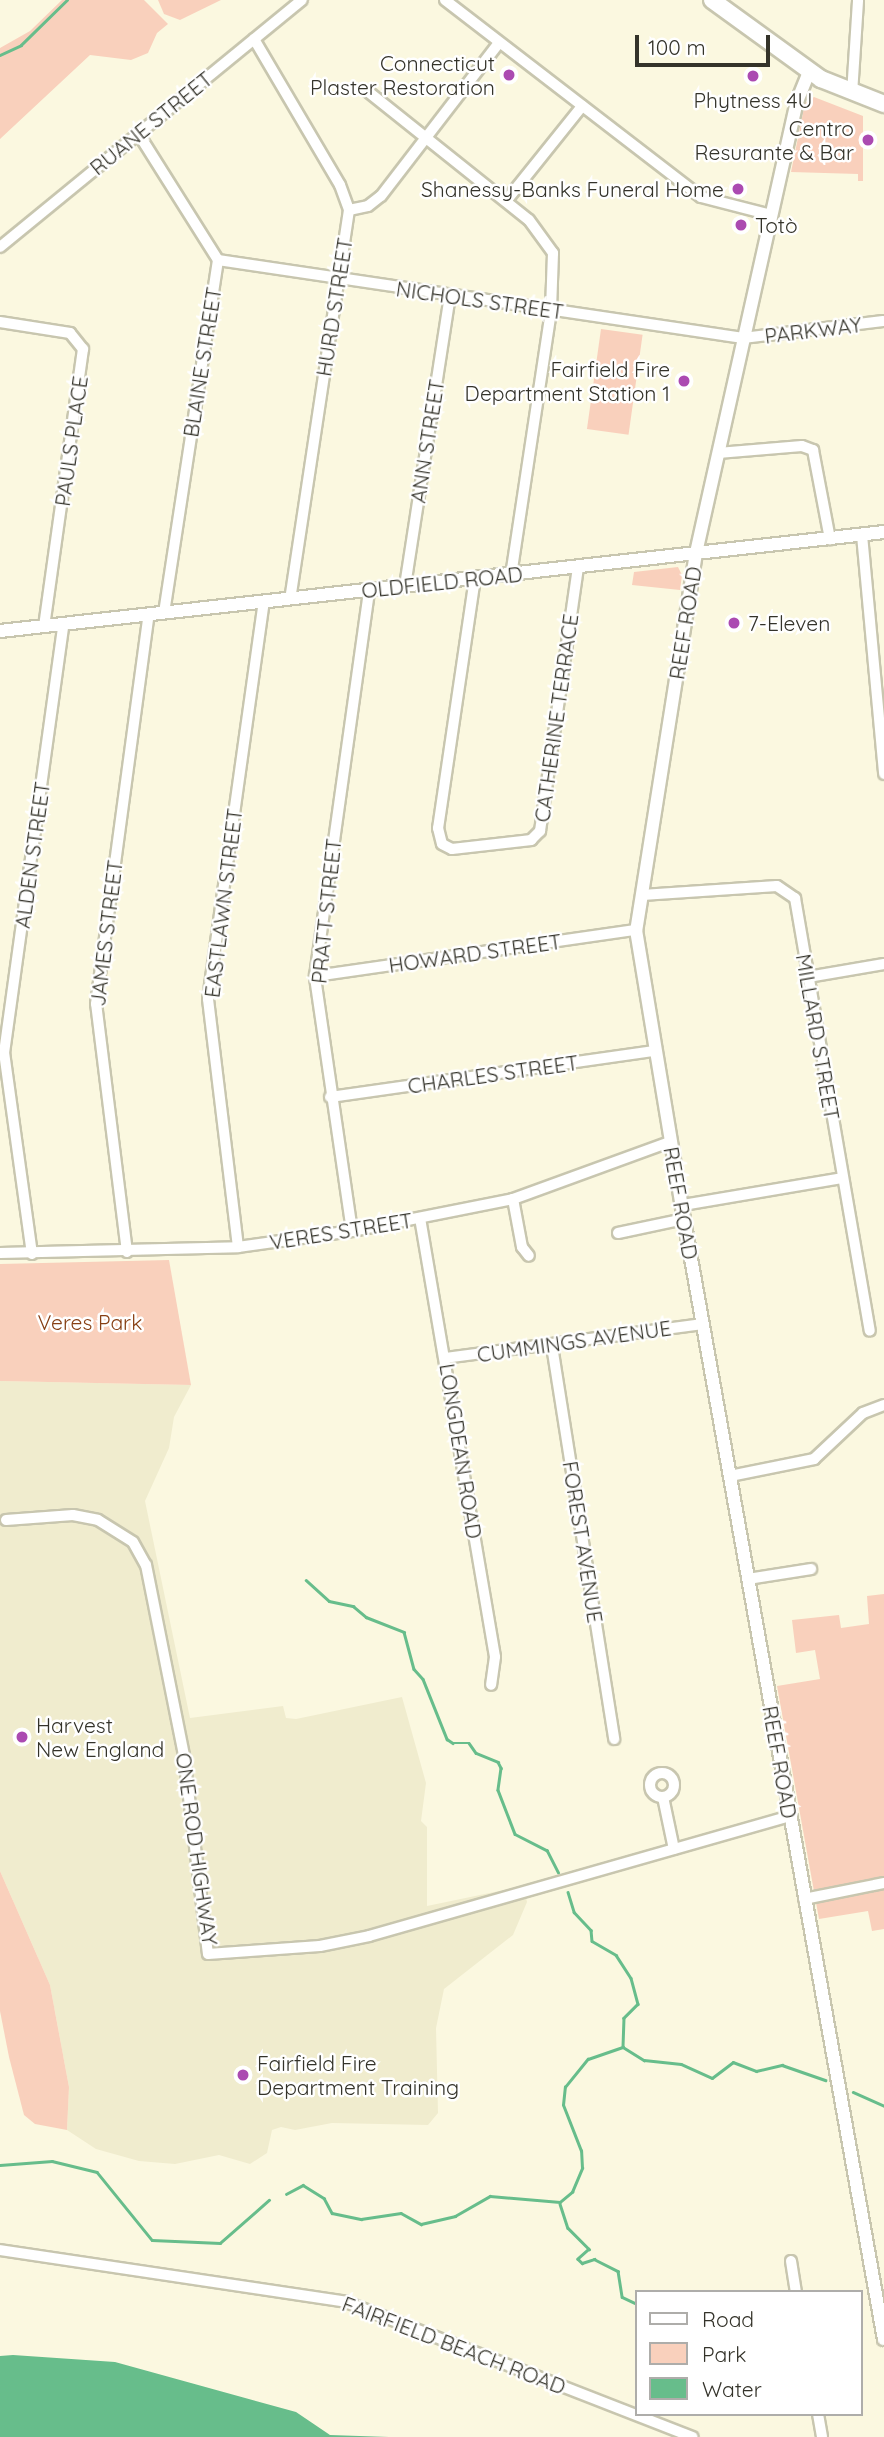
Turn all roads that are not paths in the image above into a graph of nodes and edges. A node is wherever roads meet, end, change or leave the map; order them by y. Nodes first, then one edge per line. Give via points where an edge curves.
1 (302, 0) edge
2 (445, 0) edge
3 (712, 0) edge
4 (858, 0) edge
5 (254, 39) junction
6 (499, 43) junction
7 (809, 72) junction
8 (366, 90) dead end
9 (852, 95) junction
10 (884, 104) edge
11 (582, 106) junction
12 (138, 133) junction
13 (426, 140) junction
14 (506, 201) junction
15 (349, 209) junction
16 (771, 215) junction
17 (0, 247) edge
18 (218, 260) junction
19 (337, 279) junction
20 (450, 296) junction
21 (551, 311) junction
22 (884, 320) edge
23 (0, 322) edge
24 (743, 338) junction
25 (718, 453) junction
26 (884, 532) edge
27 (862, 535) junction
28 (830, 538) junction
29 (696, 553) junction
30 (578, 568) junction
31 (511, 574) junction
32 (475, 578) junction
33 (405, 586) junction
34 (369, 590) junction
35 (290, 598) junction
36 (264, 601) junction
37 (164, 612) junction
38 (149, 614) junction
39 (64, 623) junction
40 (44, 625) junction
41 (0, 631) edge
42 (884, 774) edge
43 (642, 895) junction
44 (636, 930) junction
45 (884, 964) edge
46 (315, 976) junction
47 (808, 977) junction
48 (655, 1051) junction
49 (330, 1097) junction
50 (5, 1098) edge
51 (670, 1142) junction
52 (842, 1178) junction
53 (513, 1199) junction
54 (682, 1205) junction
55 (420, 1218) junction
56 (684, 1219) junction
57 (352, 1231) junction
58 (618, 1233) dead end
59 (238, 1247) junction
60 (127, 1252) junction
61 (0, 1253) edge
62 (32, 1254) junction
63 (529, 1256) dead end
64 (702, 1324) junction
65 (870, 1331) dead end
66 (552, 1346) junction
67 (445, 1358) junction
68 (884, 1405) edge
69 (730, 1476) junction
70 (6, 1520) dead end
71 (811, 1569) dead end
72 (748, 1578) junction
73 (491, 1685) dead end
74 (614, 1739) dead end
75 (663, 1797) dead end
76 (789, 1816) junction
77 (674, 1849) junction
78 (884, 1883) edge
79 (804, 1899) junction
80 (0, 2250) edge
81 (791, 2261) dead end
82 (796, 2290) edge
83 (884, 2339) edge
84 (636, 2415) edge
85 (639, 2416) edge
86 (818, 2416) edge
87 (693, 2437) edge
88 (822, 2437) edge

1 - 5 street, RUANE STREET
2 - 6 street
3 - 7 main road
4 - 9 street
5 - 12 street, RUANE STREET
5 - 15 street, HURD STREET via 340,185
6 - 11 street
6 - 13 street
7 - 9 main road
7 - 16 street, REEF ROAD via 797,101
8 - 13 street
9 - 10 main road
11 - 14 street
11 - 16 street via 701,197
12 - 17 street, RUANE STREET
12 - 18 street, BLAINE STREET
13 - 14 street
13 - 15 street via 377,200
14 - 21 street via 550,244 555,262
15 - 19 street, HURD STREET
16 - 24 street, REEF ROAD
18 - 19 street, NICHOLS STREET
18 - 37 street, BLAINE STREET
19 - 20 street, NICHOLS STREET
19 - 35 street, HURD STREET
20 - 21 street, NICHOLS STREET
20 - 33 street, ANN STREET
21 - 24 street, NICHOLS STREET
21 - 31 street
22 - 24 street, PARKWAY
23 - 40 street, PAULS PLACE via 69,333 83,349
24 - 25 street, REEF ROAD
25 - 28 street via 802,446 813,450
25 - 29 street, REEF ROAD
26 - 27 street, OLDFIELD ROAD
27 - 28 street, OLDFIELD ROAD
27 - 42 street
28 - 29 street, OLDFIELD ROAD
29 - 30 street, OLDFIELD ROAD
29 - 43 street, REEF ROAD
30 - 31 street, OLDFIELD ROAD
30 - 32 street, CATHERINE TERRACE via 541,831 531,840 452,849 442,844 438,828
31 - 32 street, OLDFIELD ROAD
32 - 33 street, OLDFIELD ROAD
33 - 34 street, OLDFIELD ROAD
34 - 35 street, OLDFIELD ROAD
34 - 46 street, PRATT STREET
35 - 36 street, OLDFIELD ROAD
36 - 37 street, OLDFIELD ROAD
36 - 59 street, EASTLAWN STREET via 208,999
37 - 38 street, OLDFIELD ROAD
38 - 39 street, OLDFIELD ROAD
38 - 60 street, JAMES STREET via 96,1013
39 - 40 street, OLDFIELD ROAD
39 - 50 street, ALDEN STREET via 7,1017
40 - 41 street, OLDFIELD ROAD
43 - 44 street, REEF ROAD
43 - 47 street, MILLARD STREET via 788,889 796,904
44 - 46 street, HOWARD STREET
44 - 48 street, REEF ROAD
45 - 47 street
46 - 49 street, PRATT STREET
47 - 52 street, MILLARD STREET
48 - 49 street, CHARLES STREET
48 - 51 street, REEF ROAD
49 - 57 street, PRATT STREET
50 - 62 street, ALDEN STREET
51 - 53 street, VERES STREET
51 - 54 street, REEF ROAD
52 - 54 street
52 - 65 street, MILLARD STREET
53 - 55 street, VERES STREET
53 - 63 street via 522,1247
54 - 56 street, REEF ROAD
55 - 57 street, VERES STREET
55 - 67 street, LONGDEAN ROAD
56 - 58 street
56 - 64 street, REEF ROAD
57 - 59 street, VERES STREET
59 - 60 street, VERES STREET
60 - 62 street, VERES STREET
61 - 62 street, VERES STREET
64 - 66 street, CUMMINGS AVENUE
64 - 69 street, REEF ROAD
66 - 67 street, CUMMINGS AVENUE
66 - 74 street, FOREST AVENUE
67 - 73 street, LONGDEAN ROAD via 495,1657
68 - 69 street via 863,1413 814,1459
69 - 72 street, REEF ROAD
70 - 77 street, ONE ROD HIGHWAY via 73,1515 98,1520 133,1542 146,1564 193,1815 208,1954 320,1946 369,1936
71 - 72 street
72 - 76 street, REEF ROAD
75 - 77 street
76 - 77 street, ONE ROD HIGHWAY
76 - 79 street, REEF ROAD
78 - 79 street
79 - 83 street, REEF ROAD
80 - 84 street, FAIRFIELD BEACH ROAD via 346,2302
81 - 82 street
85 - 87 street, FAIRFIELD BEACH ROAD
86 - 88 street

